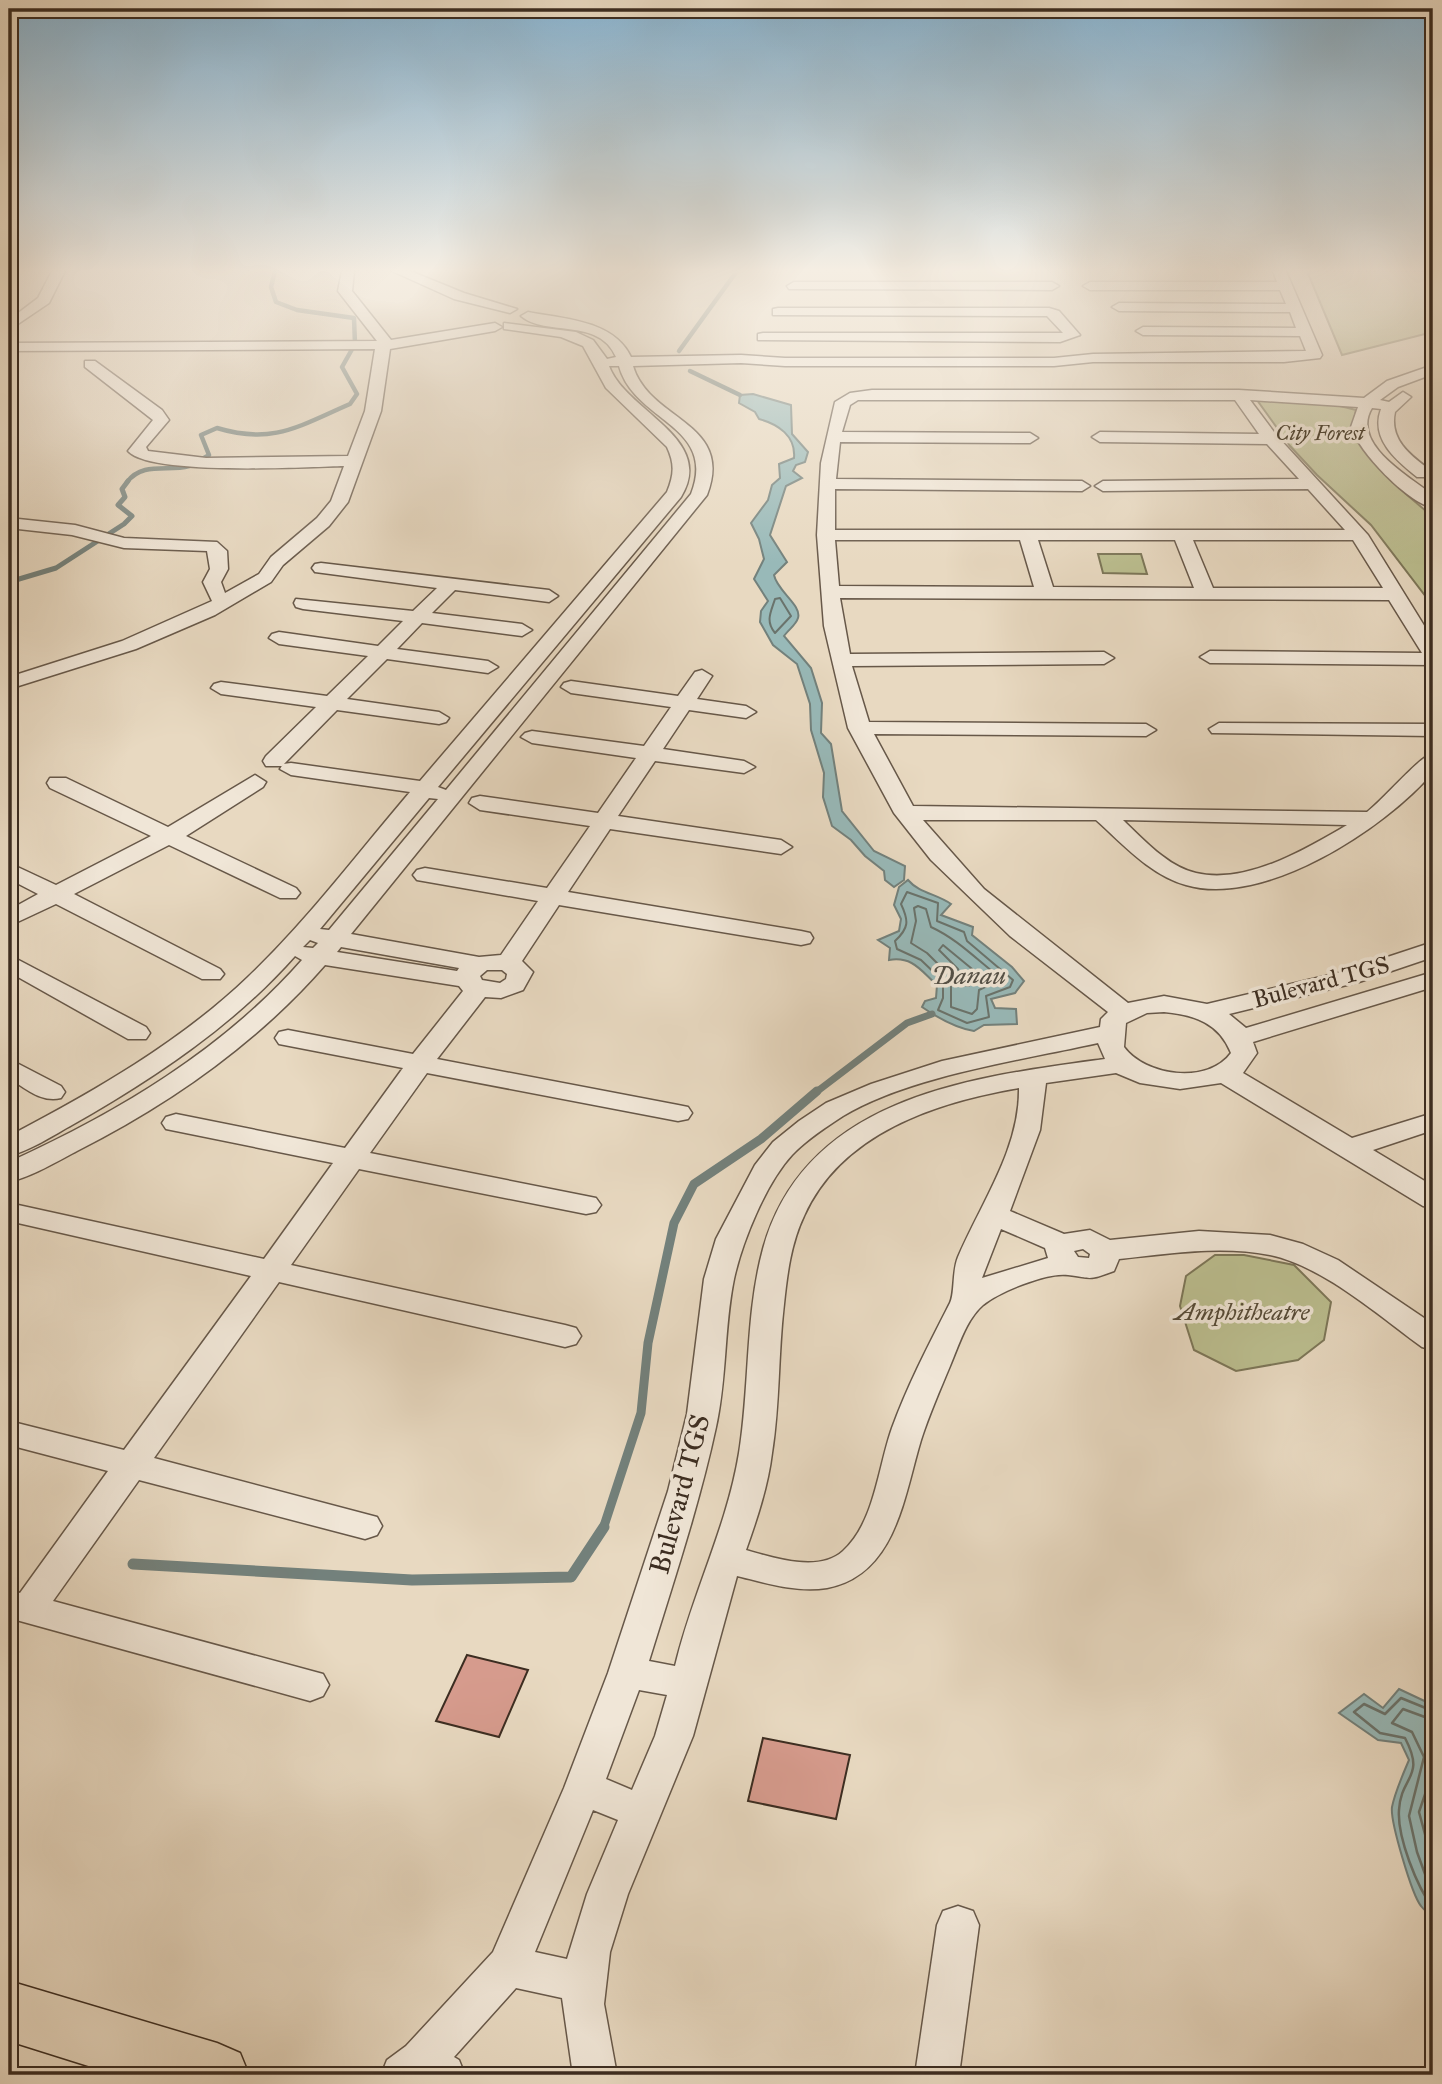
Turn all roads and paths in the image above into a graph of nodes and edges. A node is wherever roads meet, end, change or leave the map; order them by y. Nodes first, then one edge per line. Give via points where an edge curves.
1 (96, 368) edge
2 (379, 368) edge
3 (604, 368) edge
4 (628, 368) edge
5 (1433, 369) edge
6 (1433, 383) edge
7 (1239, 395) junction
8 (1393, 405) junction
9 (1366, 406) junction
10 (835, 437) junction
11 (1100, 437) dead end
12 (1030, 438) dead end
13 (1272, 439) junction
14 (355, 461) junction
15 (827, 484) junction
16 (1311, 484) junction
17 (1082, 486) dead end
18 (1102, 486) dead end
19 (1431, 493) edge
20 (9, 523) edge
21 (1359, 535) junction
22 (825, 536) junction
23 (1028, 536) junction
24 (1182, 536) junction
25 (96, 537) joint
26 (321, 568) dead end
27 (451, 584) junction
28 (829, 592) junction
29 (1045, 593) junction
30 (1206, 594) junction
31 (1397, 594) junction
32 (550, 596) dead end
33 (223, 603) junction
34 (303, 603) dead end
35 (419, 618) junction
36 (522, 630) dead end
37 (279, 638) dead end
38 (385, 652) junction
39 (1210, 657) dead end
40 (1433, 657) edge
41 (1104, 658) dead end
42 (842, 660) junction
43 (488, 667) dead end
44 (702, 676) dead end
45 (9, 683) edge
46 (571, 687) dead end
47 (221, 688) dead end
48 (683, 703) junction
49 (331, 704) junction
50 (746, 712) dead end
51 (439, 718) dead end
52 (858, 728) junction
53 (1219, 729) dead end
54 (1146, 730) dead end
55 (1433, 730) edge
56 (532, 737) dead end
57 (649, 754) junction
58 (1433, 759) edge
59 (744, 767) dead end
60 (282, 770) junction
61 (58, 783) dead end
62 (423, 792) junction
63 (452, 796) junction
64 (480, 803) dead end
65 (905, 813) junction
66 (1102, 813) junction
67 (1371, 819) junction
68 (603, 821) junction
69 (168, 836) junction
70 (781, 847) dead end
71 (9, 870) edge
72 (425, 875) dead end
73 (288, 893) dead end
74 (56, 894) junction
75 (553, 896) junction
76 (9, 919) edge
77 (801, 938) dead end
78 (295, 942) junction
79 (326, 948) junction
80 (1433, 949) edge
81 (9, 962) edge
82 (211, 974) dead end
83 (475, 978) junction
84 (1433, 979) edge
85 (1207, 1012) junction
86 (1116, 1022) junction
87 (136, 1033) dead end
88 (288, 1038) dead end
89 (1240, 1038) junction
90 (420, 1063) junction
91 (1123, 1064) junction
92 (9, 1067) edge
93 (1226, 1074) junction
94 (1032, 1077) junction
95 (51, 1092) dead end
96 (678, 1113) dead end
97 (1433, 1121) edge
98 (176, 1123) dead end
99 (9, 1147) edge
100 (1352, 1149) junction
101 (352, 1158) junction
102 (9, 1173) edge
103 (1433, 1199) edge
104 (586, 1205) dead end
105 (9, 1212) edge
106 (994, 1215) junction
107 (1065, 1254) junction
108 (271, 1270) junction
109 (968, 1302) junction
110 (565, 1336) dead end
111 (1433, 1339) edge
112 (9, 1433) edge
113 (132, 1463) junction
114 (365, 1526) dead end
115 (726, 1559) junction
116 (18, 1606) edge
117 (627, 1673) junction
118 (691, 1684) junction
119 (310, 1685) dead end
120 (583, 1788) junction
121 (641, 1811) junction
122 (958, 1925) dead end
123 (508, 1966) junction
124 (583, 1983) junction
125 (9, 2011) edge
126 (422, 2071) edge
127 (217, 2075) edge
128 (595, 2075) edge
129 (937, 2075) edge

1 - 14 street via 161,420 136,451 206,463
2 - 14 street via 373,411
3 - 62 street via 608,382 681,453 683,480
4 - 63 street via 631,381 705,453 707,481
5 - 9 street via 1386,388
6 - 8 street
7 - 9 street via 1318,398
7 - 10 street via 862,395 843,402
7 - 13 street
8 - 9 street
8 - 19 street via 1386,417 1389,439
9 - 19 street via 1359,422 1365,442 1382,461
10 - 12 street
10 - 15 street
11 - 13 street
13 - 16 street
14 - 33 street via 330,516 276,561 265,578
15 - 17 street
15 - 22 street
16 - 18 street
16 - 21 street
20 - 25 street via 75,530
21 - 24 street
21 - 31 street
22 - 23 street
22 - 28 street
23 - 24 street
23 - 29 street
24 - 30 street
25 - 33 street via 211,547 220,558 213,589
26 - 27 street
27 - 32 street
27 - 35 street
28 - 29 street
28 - 42 street
29 - 30 street
30 - 31 street
31 - 40 street
33 - 45 street via 129,645
34 - 35 street
35 - 36 street
35 - 38 street
37 - 38 street
38 - 43 street
38 - 49 street
39 - 40 street
41 - 42 street
42 - 52 street
44 - 48 street
46 - 48 street
47 - 49 street
48 - 50 street
48 - 57 street
49 - 51 street
49 - 60 street
52 - 54 street
52 - 65 street
53 - 55 street
56 - 57 street
57 - 59 street
57 - 68 street
58 - 67 street
60 - 62 street via 391,797
60 - 69 street
61 - 69 street
62 - 63 street
62 - 78 street
63 - 79 street
64 - 68 street
65 - 66 street
65 - 86 street via 950,868
66 - 67 street
66 - 67 street via 1177,874 1223,883 1279,866
68 - 70 street
68 - 75 street
69 - 73 street
69 - 74 street
71 - 74 street
72 - 75 street
74 - 76 street
74 - 82 street
75 - 77 street
75 - 83 street via 509,963 520,972 516,983 499,991
78 - 79 street
78 - 99 street via 252,987 196,1033 136,1075
79 - 83 street
79 - 102 street via 280,998 167,1087 96,1131
80 - 85 street, Bulevard TGS via 1350,977
81 - 87 street
83 - 90 street
84 - 89 street, Bulevard TGS
85 - 86 street, Bulevard TGS via 1164,1004
85 - 89 street
86 - 91 street via 1110,1051
86 - 117 street, Bulevard TGS via 951,1066 836,1109 783,1148 765,1171 736,1227 719,1279 698,1446
88 - 90 street
89 - 93 street via 1243,1051 1238,1064
90 - 96 street
90 - 101 street
91 - 93 street via 1163,1080 1186,1083
91 - 94 street
92 - 95 street
93 - 100 street
94 - 106 street via 1034,1098 1026,1130
94 - 115 street via 931,1102 876,1125 829,1159 796,1203 779,1246 750,1487
97 - 100 street
98 - 101 street
100 - 103 street
101 - 104 street
101 - 108 street
105 - 108 street
106 - 107 street
106 - 109 street via 969,1264
107 - 109 street
107 - 111 street via 1070,1240 1090,1240 1105,1250 1213,1242 1291,1250 1336,1274
108 - 110 street
108 - 113 street
109 - 115 street via 951,1325 905,1440 885,1508 858,1559 840,1571 817,1574
112 - 113 street
113 - 114 street
113 - 116 street
115 - 118 street via 703,1625
116 - 119 street
117 - 118 street
117 - 120 street, Bulevard TGS
118 - 121 street via 668,1752
120 - 121 street
120 - 123 street, Bulevard TGS
121 - 124 street via 591,1944
122 - 129 street
123 - 124 street
123 - 126 street, Bulevard TGS
124 - 128 street
125 - 127 highway

